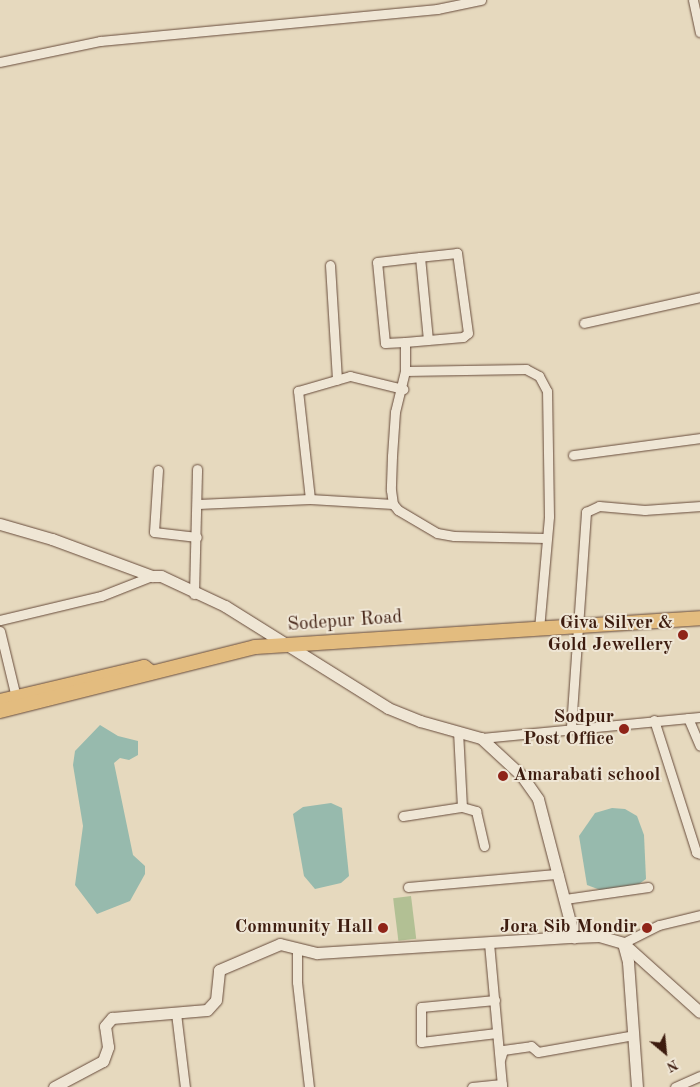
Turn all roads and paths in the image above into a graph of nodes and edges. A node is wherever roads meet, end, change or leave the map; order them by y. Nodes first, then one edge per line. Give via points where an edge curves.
1 (481, 0) edge
2 (693, 0) edge
3 (698, 14) edge
4 (700, 32) edge
5 (0, 62) edge
6 (420, 257) junction
7 (330, 265) dead end
8 (700, 297) edge
9 (584, 323) dead end
10 (428, 340) junction
11 (405, 342) junction
12 (406, 371) junction
13 (337, 380) junction
14 (403, 389) junction
15 (700, 438) edge
16 (573, 455) dead end
17 (197, 469) dead end
18 (158, 470) dead end
19 (310, 499) junction
20 (198, 504) junction
21 (393, 504) junction
22 (700, 506) edge
23 (0, 524) edge
24 (197, 537) junction
25 (546, 538) junction
26 (152, 576) junction
27 (194, 594) junction
28 (700, 618) edge
29 (0, 620) edge
30 (579, 624) junction
31 (539, 629) junction
32 (0, 630) edge
33 (286, 645) junction
34 (150, 672) junction
35 (16, 697) junction
36 (0, 701) edge
37 (0, 711) edge
38 (700, 717) edge
39 (688, 718) junction
40 (654, 720) junction
41 (571, 727) junction
42 (458, 731) junction
43 (481, 738) junction
44 (700, 746) edge
45 (462, 807) junction
46 (403, 816) dead end
47 (484, 846) dead end
48 (700, 854) edge
49 (558, 874) junction
50 (408, 887) dead end
51 (648, 887) dead end
52 (565, 899) junction
53 (700, 915) edge
54 (574, 937) junction
55 (623, 942) junction
56 (489, 943) junction
57 (297, 951) junction
58 (495, 1000) junction
59 (700, 1012) edge
60 (176, 1013) junction
61 (496, 1034) junction
62 (634, 1035) junction
63 (500, 1060) junction
64 (700, 1076) edge
65 (502, 1086) edge
66 (54, 1087) edge
67 (185, 1087) edge
68 (309, 1087) edge
69 (472, 1087) edge
70 (637, 1087) edge
71 (675, 1087) edge

1 - 5 street via 438,8 100,41
2 - 3 street
3 - 4 street
6 - 10 street
6 - 10 street via 457,254 468,333
6 - 11 street via 377,262 385,343
7 - 13 street
8 - 9 street
10 - 11 street
11 - 12 street
12 - 14 street
12 - 25 street via 526,369 539,376 547,390 550,428
13 - 14 street via 350,376
13 - 19 street via 298,391
14 - 21 street via 395,412
15 - 16 street
17 - 20 street
18 - 24 street via 154,532
19 - 20 street
19 - 21 street
20 - 24 street
21 - 25 street via 437,533
22 - 30 street via 645,510 591,507 586,512
23 - 26 street via 52,539
24 - 27 street
25 - 31 street
26 - 27 street via 161,576
26 - 29 street via 101,596
27 - 33 street via 225,606
28 - 30 main road, Sodepur Road
30 - 31 main road, Sodepur Road
30 - 41 street
31 - 33 main road, Sodepur Road
32 - 35 street
33 - 34 main road, Sodepur Road via 255,647
33 - 42 street via 388,708
34 - 35 main road via 144,667
34 - 37 main road, Sodepur Road via 141,678
35 - 36 main road
38 - 39 street
39 - 40 street
39 - 44 street
40 - 41 street
40 - 48 street via 696,852
41 - 43 street
42 - 43 street
42 - 45 street
43 - 49 street via 522,776 538,799
45 - 46 street
45 - 47 street via 476,811
49 - 50 street
49 - 52 street
51 - 52 street
52 - 54 street
53 - 55 street via 659,925
54 - 55 street via 599,936
54 - 56 street
55 - 59 street
55 - 62 street
56 - 57 street via 352,952
56 - 58 street
57 - 60 street via 280,944 222,968 216,974 213,1006 207,1010
57 - 68 street
58 - 61 street
58 - 61 street via 421,1007 421,1042
60 - 66 street via 112,1018 106,1026 108,1046 103,1061
60 - 67 street
61 - 63 street
62 - 63 street via 538,1052 530,1046 503,1050
62 - 70 street
63 - 65 street
64 - 71 street
65 - 69 street

